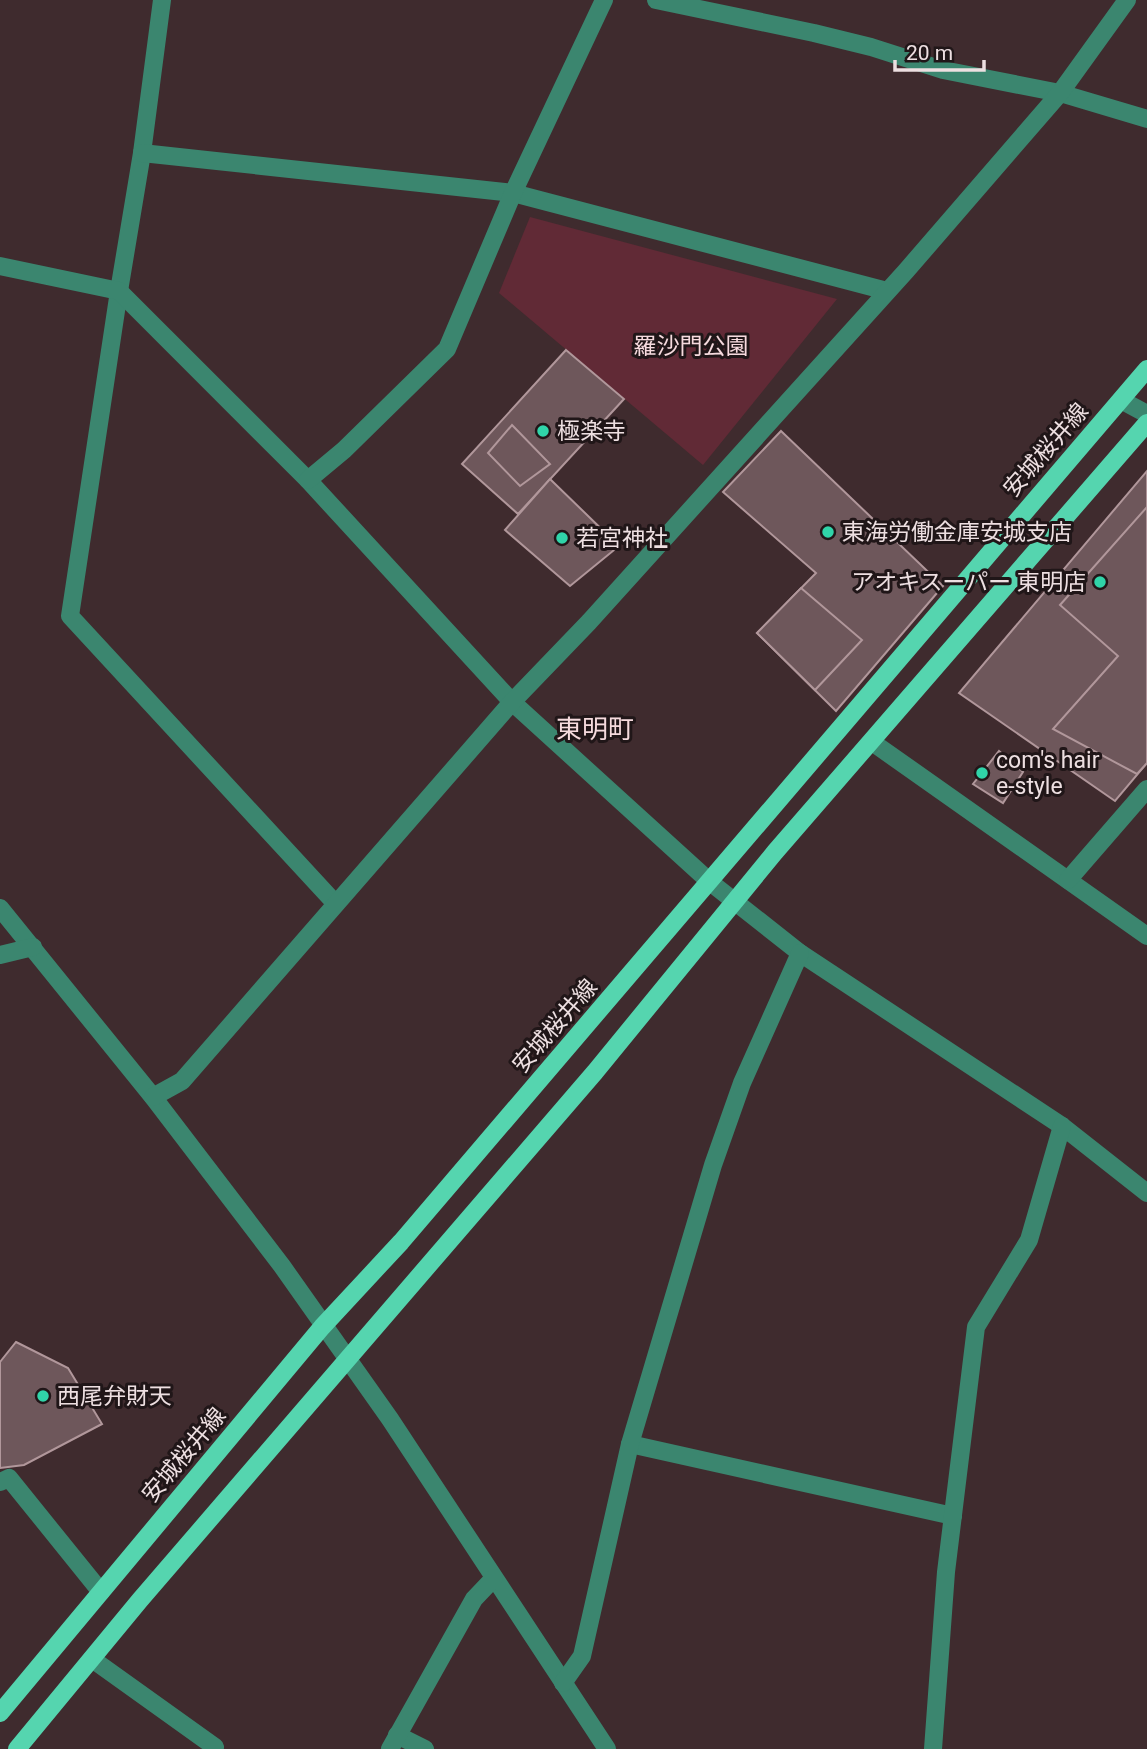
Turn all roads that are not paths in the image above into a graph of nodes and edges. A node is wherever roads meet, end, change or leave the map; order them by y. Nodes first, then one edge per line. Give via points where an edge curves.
1 (162, 0) edge
2 (604, 0) edge
3 (656, 0) edge
4 (1127, 0) edge
5 (1060, 93) junction
6 (1147, 119) edge
7 (142, 153) junction
8 (513, 193) junction
9 (0, 266) edge
10 (119, 291) junction
11 (887, 291) junction
12 (1147, 369) edge
13 (1121, 400) junction
14 (1147, 414) edge
15 (1147, 423) edge
16 (308, 480) junction
17 (512, 702) junction
18 (872, 741) junction
19 (1147, 789) edge
20 (1068, 880) junction
21 (710, 882) junction
22 (734, 902) junction
23 (335, 903) junction
24 (0, 908) edge
25 (1147, 936) edge
26 (33, 947) junction
27 (800, 953) junction
28 (0, 956) edge
29 (153, 1097) junction
30 (1062, 1126) junction
31 (1147, 1193) edge
32 (322, 1326) junction
33 (348, 1359) junction
34 (630, 1444) junction
35 (0, 1482) edge
36 (953, 1516) junction
37 (494, 1578) junction
38 (101, 1592) junction
39 (92, 1659) junction
40 (563, 1683) junction
41 (0, 1713) edge
42 (393, 1742) edge
43 (600, 1746) edge
44 (215, 1747) dead end
45 (17, 1749) edge
46 (425, 1749) edge
47 (933, 1749) edge

1 - 7 street
2 - 8 street
3 - 5 street via 814,33 943,70
4 - 5 street
5 - 6 street
5 - 11 street
7 - 8 street
7 - 10 street
8 - 11 street
8 - 16 street via 447,349
9 - 10 street
10 - 16 street
10 - 23 street via 70,616
11 - 17 street
12 - 13 main road, 安城桜井線
13 - 14 street
13 - 21 main road, 安城桜井線
15 - 18 main road
16 - 17 street
17 - 21 street
17 - 23 street
18 - 20 street
18 - 22 main road
19 - 20 street
20 - 25 street
21 - 22 street
21 - 32 main road, 安城桜井線 via 401,1242
22 - 27 street
22 - 33 main road via 595,1072
23 - 29 street via 182,1081
24 - 26 street
26 - 28 street
26 - 29 street
27 - 30 street
27 - 34 street via 742,1083 717,1153
29 - 32 street
30 - 31 street
30 - 36 street via 1029,1240 976,1327
32 - 33 street
32 - 38 main road, 安城桜井線
33 - 37 street
33 - 39 main road
34 - 36 street
34 - 40 street via 582,1656
35 - 38 street via 9,1478
36 - 47 street
37 - 40 street
37 - 42 street via 474,1599
38 - 41 main road, 安城桜井線
39 - 44 street
39 - 45 main road
40 - 43 street
42 - 46 street

